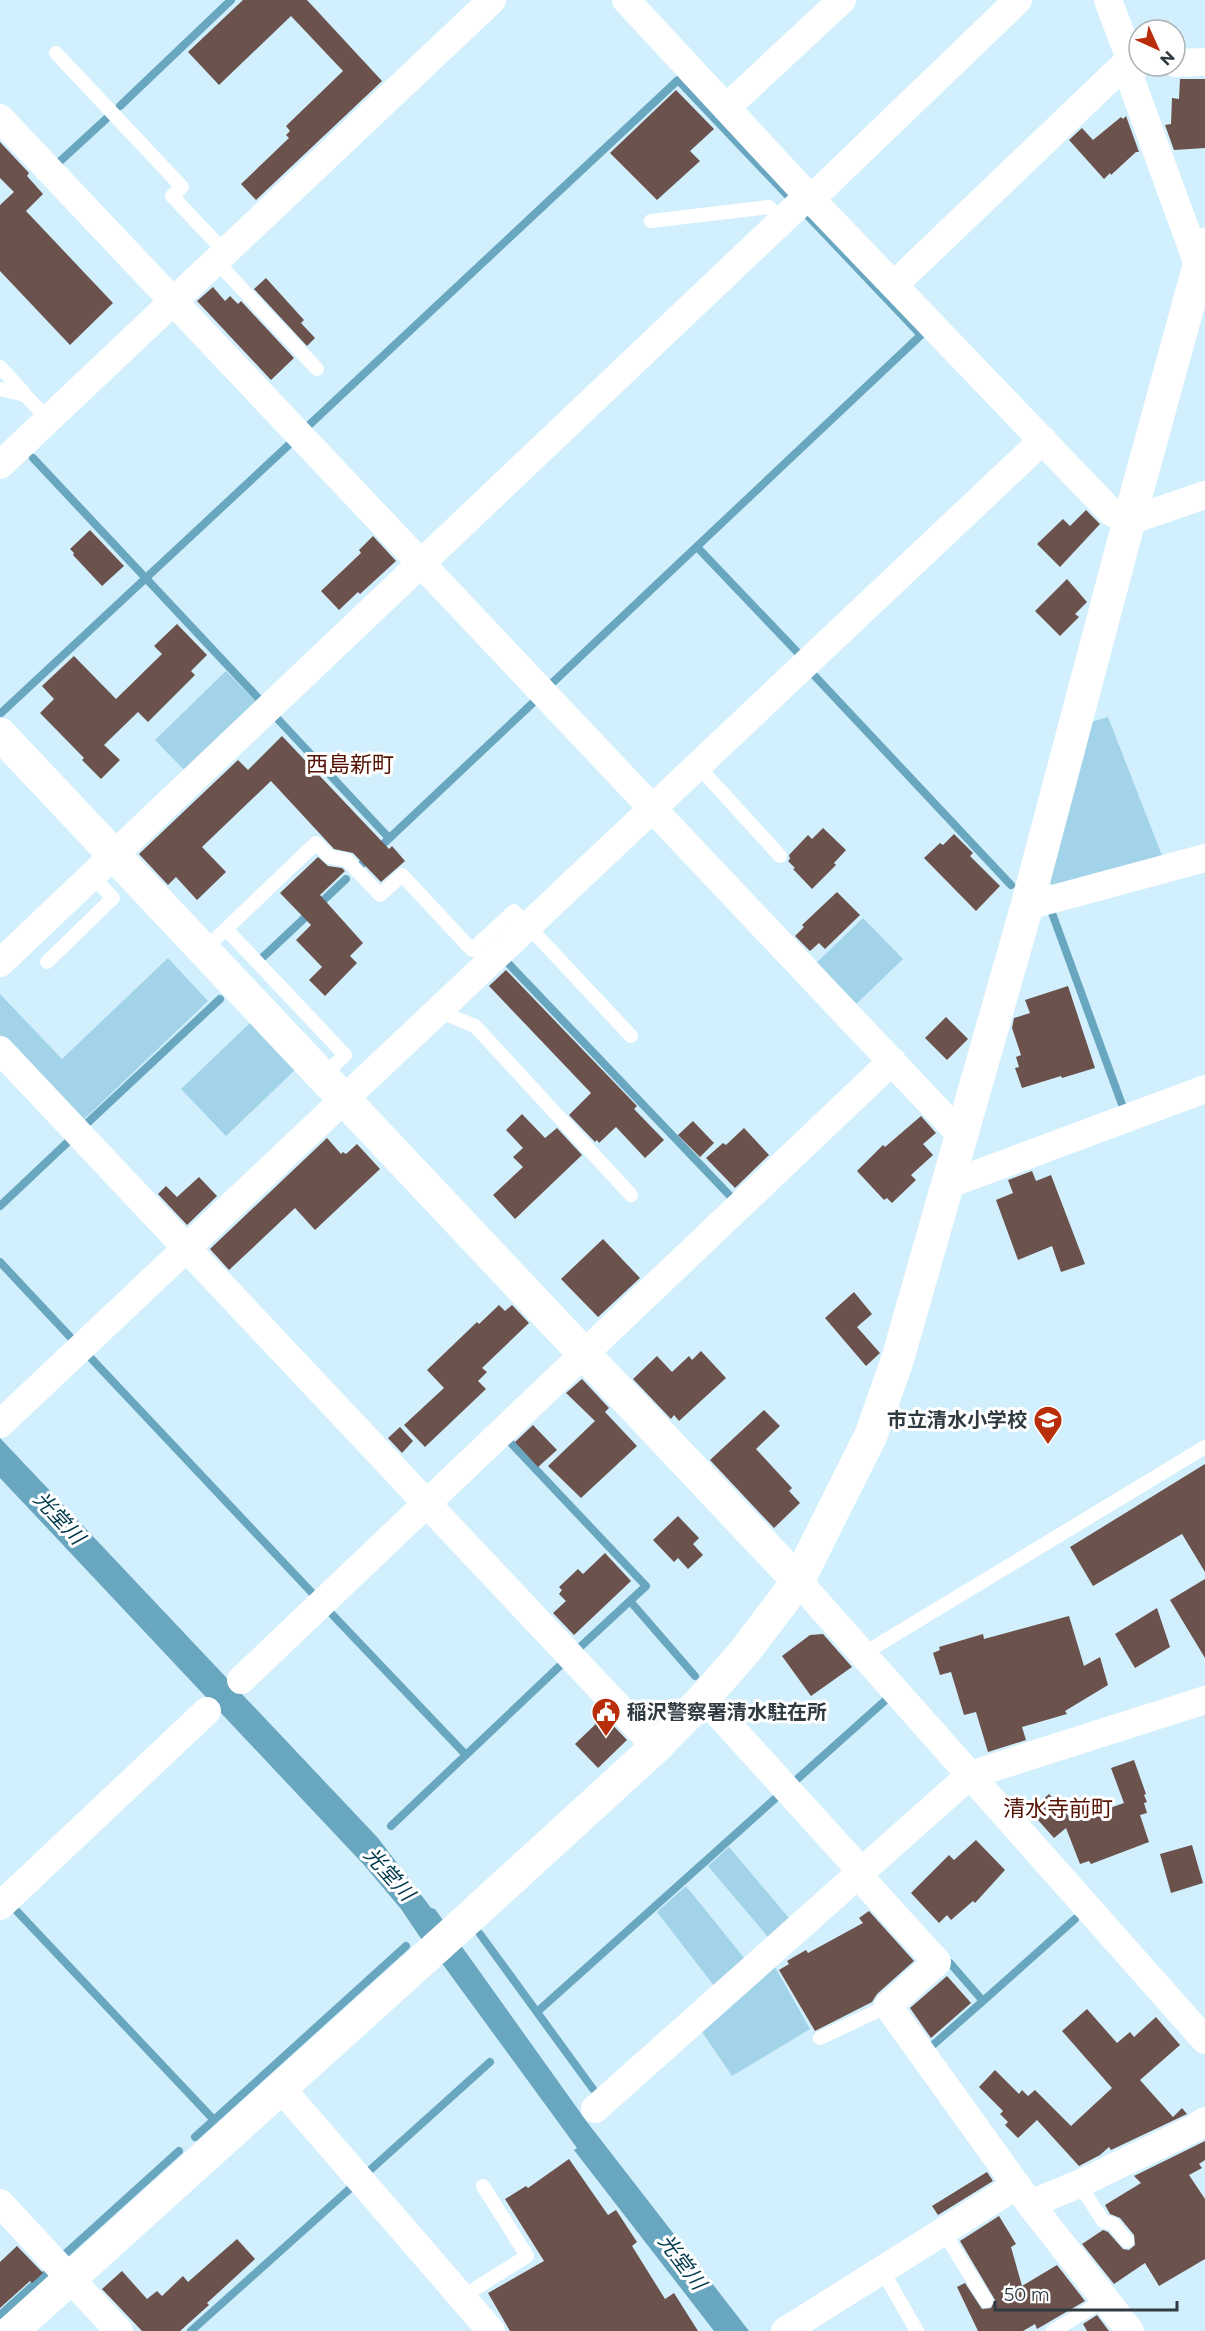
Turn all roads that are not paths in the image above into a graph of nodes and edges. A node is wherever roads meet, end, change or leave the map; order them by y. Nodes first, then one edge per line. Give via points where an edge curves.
1 (492, 0) edge
2 (626, 0) edge
3 (842, 0) edge
4 (1018, 0) edge
5 (1108, 0) edge
6 (1127, 51) edge
7 (56, 53) dead end
8 (1205, 62) edge
9 (1187, 63) edge
10 (1127, 69) edge
11 (1137, 78) edge
12 (726, 108) junction
13 (0, 118) edge
14 (810, 198) junction
15 (651, 221) dead end
16 (783, 221) junction
17 (221, 257) junction
18 (1199, 265) edge
19 (894, 285) junction
20 (174, 301) junction
21 (1205, 314) edge
22 (0, 367) edge
23 (317, 369) dead end
24 (0, 389) edge
25 (25, 395) junction
26 (48, 419) junction
27 (1042, 440) junction
28 (0, 465) edge
29 (1205, 495) edge
30 (1129, 522) junction
31 (421, 564) junction
32 (0, 734) edge
33 (698, 766) junction
34 (653, 808) junction
35 (780, 855) dead end
36 (1205, 858) edge
37 (103, 865) junction
38 (1027, 906) junction
39 (528, 926) junction
40 (215, 940) junction
41 (47, 962) dead end
42 (0, 963) edge
43 (438, 1011) junction
44 (630, 1036) dead end
45 (0, 1050) edge
46 (892, 1061) junction
47 (334, 1088) junction
48 (1205, 1089) edge
49 (961, 1135) junction
50 (947, 1185) junction
51 (631, 1195) dead end
52 (187, 1248) junction
53 (585, 1355) junction
54 (0, 1424) edge
55 (1205, 1447) edge
56 (427, 1503) junction
57 (798, 1581) junction
58 (863, 1654) junction
59 (240, 1680) dead end
60 (704, 1698) junction
61 (1205, 1700) edge
62 (207, 1711) dead end
63 (656, 1747) junction
64 (970, 1775) junction
65 (860, 1873) junction
66 (0, 1906) edge
67 (888, 2006) junction
68 (820, 2038) dead end
69 (1205, 2040) edge
70 (280, 2087) junction
71 (595, 2109) dead end
72 (1205, 2121) edge
73 (1079, 2184) junction
74 (483, 2186) dead end
75 (1023, 2195) junction
76 (0, 2203) edge
77 (943, 2231) junction
78 (1126, 2241) dead end
79 (882, 2270) junction
80 (72, 2278) junction
81 (462, 2297) junction
82 (1106, 2299) junction
83 (986, 2301) dead end
84 (12, 2331) edge
85 (119, 2331) edge
86 (491, 2331) edge
87 (785, 2331) edge
88 (917, 2331) edge
89 (1053, 2331) edge
90 (1130, 2331) edge

1 - 17 street
2 - 12 street
3 - 12 street
4 - 14 street
5 - 6 street
7 - 17 lane via 182,187 172,196
8 - 9 street
10 - 19 street
11 - 18 street
12 - 14 street
13 - 20 street
14 - 16 street
14 - 19 street
15 - 16 lane via 769,207
16 - 31 street
17 - 20 street
17 - 23 lane
18 - 21 street
18 - 30 street
19 - 27 street
20 - 26 street
20 - 31 street
22 - 25 lane
24 - 25 lane
25 - 26 lane
26 - 28 street
27 - 30 street via 1111,512
27 - 33 street
29 - 30 street
30 - 38 street
31 - 34 street
31 - 37 street
32 - 37 street
33 - 34 street
33 - 35 lane
34 - 39 street
34 - 46 street
36 - 38 street
37 - 40 street
37 - 41 lane via 113,898
37 - 42 street
38 - 49 street
39 - 40 lane via 514,911 472,950 402,875 380,895 347,860 330,857 316,843
39 - 43 street
39 - 44 lane
40 - 47 street
43 - 47 street
43 - 51 lane via 475,1026
45 - 52 street
46 - 49 street
46 - 53 street
47 - 52 street
47 - 53 street
48 - 50 street
49 - 50 street
50 - 57 street via 897,1361 871,1435
52 - 54 street
52 - 56 street
53 - 56 street
53 - 57 street
55 - 58 lane
56 - 59 street
56 - 63 street
57 - 58 street
57 - 60 street
58 - 64 street
60 - 63 street
60 - 65 street
61 - 64 street
62 - 66 street
63 - 70 street
64 - 65 street
64 - 69 street
65 - 67 street via 937,1962
65 - 71 street
67 - 68 lane
67 - 75 street
70 - 80 street
70 - 81 street
72 - 73 street
73 - 75 street
73 - 78 lane via 1103,2221 1113,2223
74 - 81 lane via 527,2256
75 - 77 street
75 - 82 street
76 - 80 street
77 - 79 street
77 - 83 lane
79 - 87 street
79 - 88 lane
80 - 84 street
80 - 85 street
81 - 86 street
82 - 89 lane
82 - 90 street

